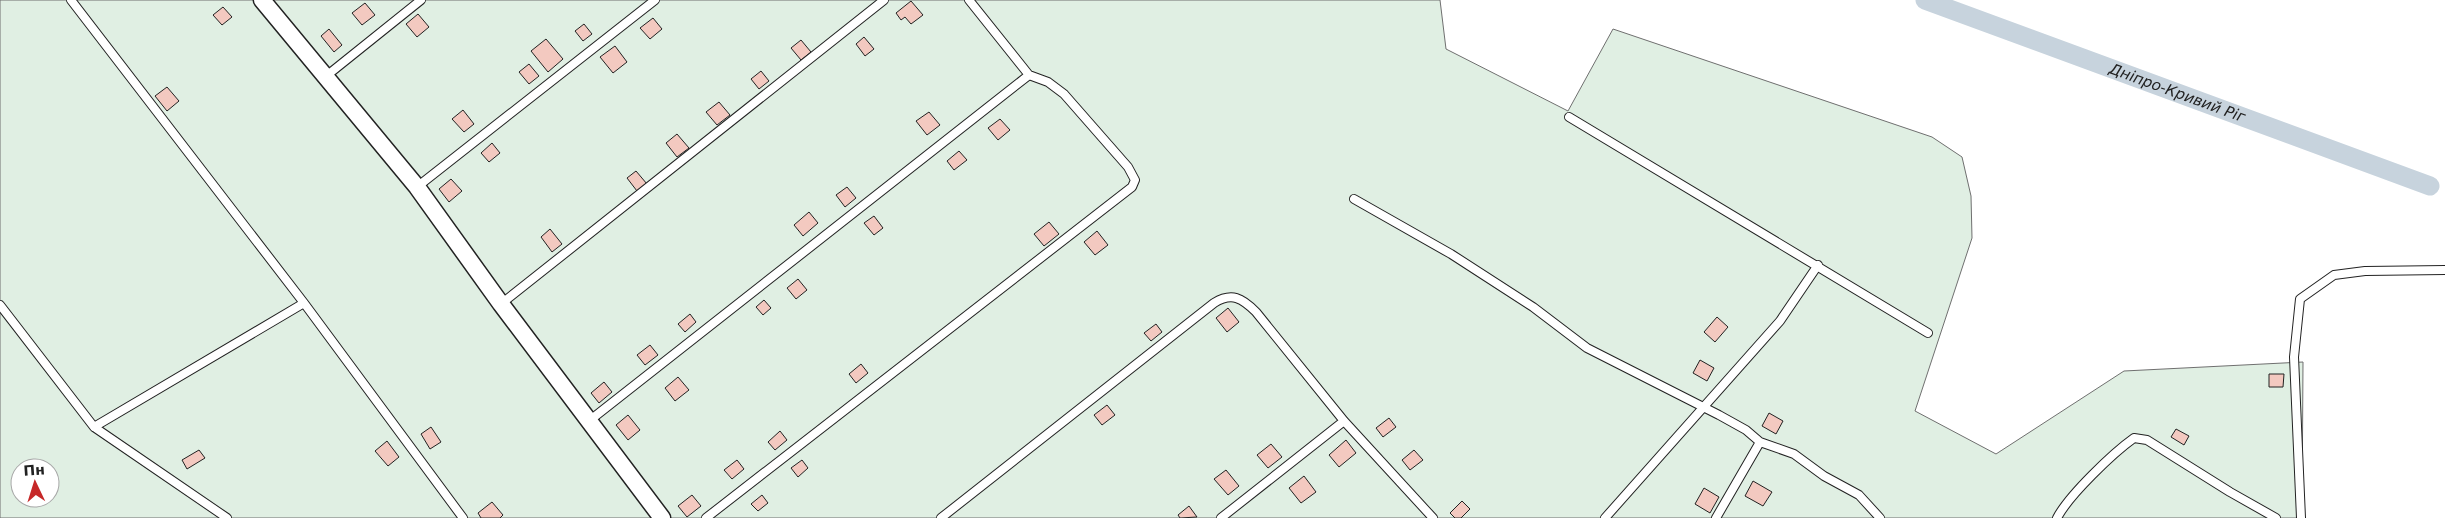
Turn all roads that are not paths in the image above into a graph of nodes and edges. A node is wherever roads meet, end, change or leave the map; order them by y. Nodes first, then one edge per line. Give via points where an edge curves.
1 (71, 0) edge
2 (262, 0) edge
3 (421, 0) edge
4 (655, 0) edge
5 (884, 0) edge
6 (969, 0) edge
7 (1029, 75) junction
8 (324, 77) junction
9 (1569, 117) dead end
10 (417, 187) junction
11 (1354, 199) dead end
12 (1818, 265) junction
13 (2445, 270) edge
14 (304, 303) junction
15 (501, 304) junction
16 (0, 305) edge
17 (1928, 333) dead end
18 (1704, 407) junction
19 (589, 421) junction
20 (1344, 421) junction
21 (94, 427) junction
22 (1760, 442) junction
23 (227, 518) edge
24 (463, 518) edge
25 (662, 518) edge
26 (706, 518) edge
27 (942, 518) edge
28 (1221, 518) edge
29 (1433, 518) edge
30 (1606, 518) edge
31 (1716, 518) edge
32 (1878, 518) edge
33 (2057, 518) edge
34 (2276, 518) edge
35 (2301, 518) edge

1 - 14 lane
2 - 8 street
3 - 8 lane
4 - 10 lane
5 - 15 lane
6 - 7 lane
7 - 19 lane
7 - 26 lane via 1048,82 1064,94 1128,167 1135,180 1132,187
8 - 10 street
9 - 12 lane
10 - 15 street
11 - 18 lane via 1460,259 1533,307 1587,348
12 - 17 lane
12 - 18 lane via 1780,321
13 - 35 lane via 2365,271 2334,275 2300,299 2294,357
14 - 21 lane
14 - 24 lane
15 - 19 street
16 - 21 lane
18 - 22 lane via 1746,430
18 - 30 lane
19 - 25 street
20 - 27 lane via 1246,301 1236,296 1223,298
20 - 28 lane
20 - 29 lane
21 - 23 lane
22 - 31 lane
22 - 32 lane via 1794,454 1824,476 1859,495
33 - 34 lane via 2076,494 2134,438 2147,440

